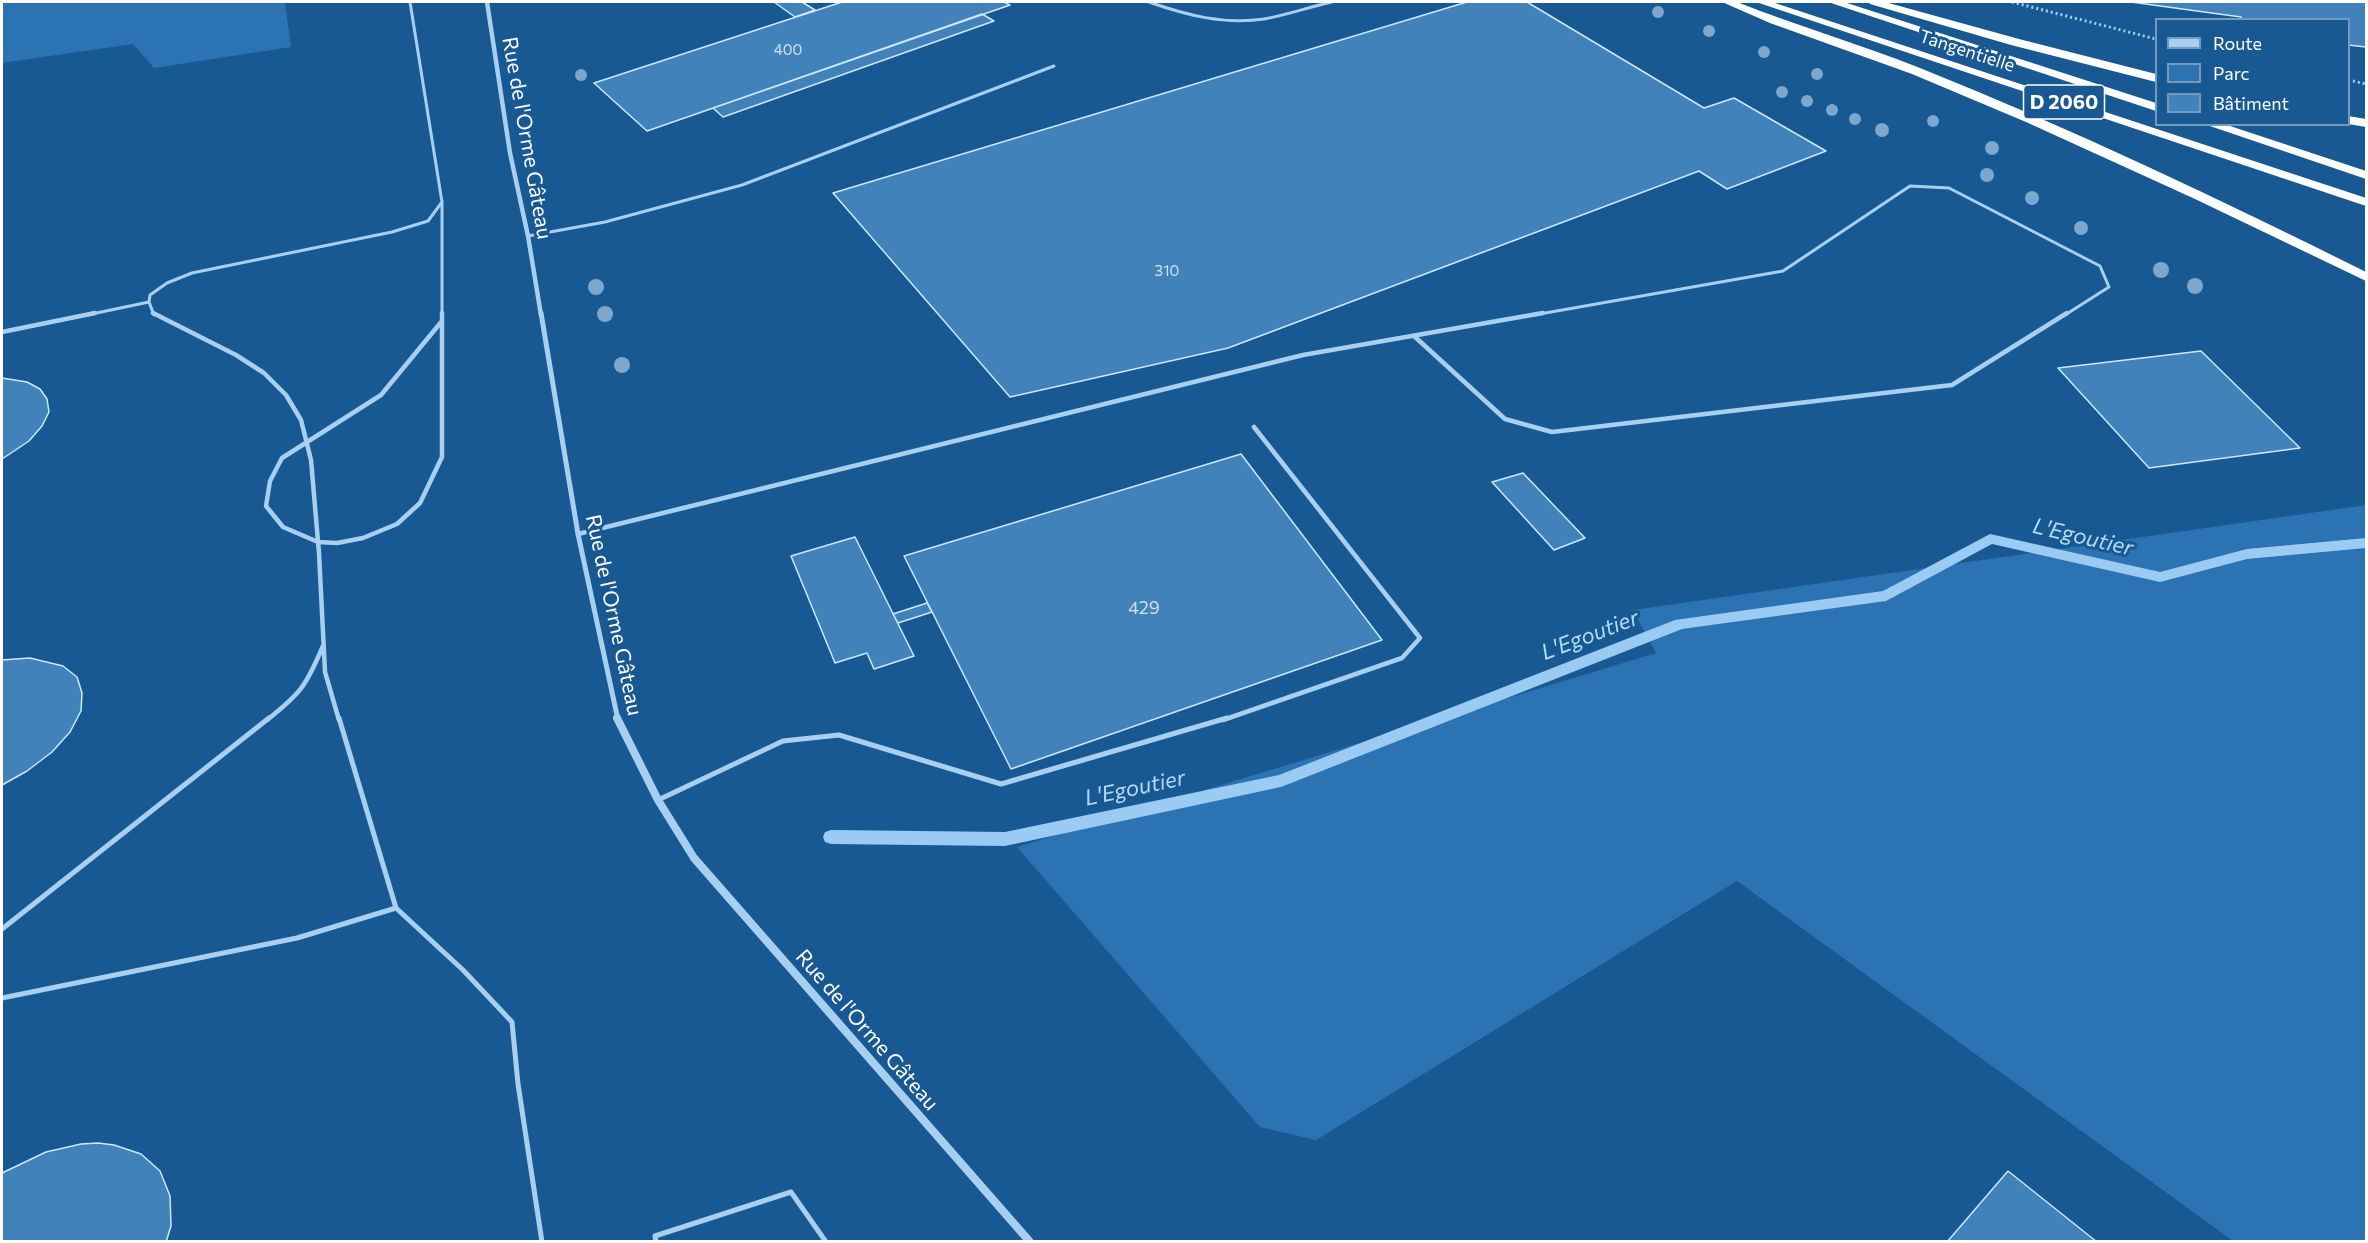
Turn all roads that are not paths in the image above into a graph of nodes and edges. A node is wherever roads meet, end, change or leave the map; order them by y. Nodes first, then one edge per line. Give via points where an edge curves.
1 (410, 2) edge
2 (488, 2) edge
3 (1149, 2) edge
4 (1332, 2) edge
5 (1728, 2) edge
6 (1762, 2) edge
7 (1834, 2) edge
8 (1874, 2) edge
9 (1054, 66) dead end
10 (2155, 77) edge
11 (2155, 106) edge
12 (2350, 120) edge
13 (2367, 123) edge
14 (2216, 126) edge
15 (2367, 175) edge
16 (442, 202) junction
17 (2367, 202) edge
18 (528, 236) junction
19 (2367, 277) edge
20 (148, 302) junction
21 (442, 321) junction
22 (2, 332) edge
23 (1414, 336) junction
24 (1254, 428) dead end
25 (307, 442) junction
26 (578, 534) junction
27 (318, 542) junction
28 (323, 645) junction
29 (658, 800) junction
30 (396, 908) junction
31 (2, 929) edge
32 (2, 998) edge
33 (542, 1242) edge
34 (656, 1242) edge
35 (826, 1242) edge
36 (1030, 1242) edge

1 - 16 lane
2 - 18 street, Rue de l'Orme Gâteau via 510,153
3 - 4 lane via 1209,19 1238,21 1263,20
5 - 19 highway via 1914,70 2026,117 2134,164
6 - 17 highway, Tangentielle / D 2060
7 - 11 highway, Tangentielle / D 2060
8 - 10 highway
9 - 18 lane via 742,185 605,222
12 - 13 highway
14 - 15 highway
16 - 20 lane via 428,221 192,273 167,283 150,295
16 - 21 lane
18 - 26 street, Rue de l'Orme Gâteau
20 - 22 lane
20 - 25 lane via 154,315 264,372 286,395 301,420
21 - 25 lane via 381,395
21 - 27 lane via 442,457 420,503 397,524 363,538
23 - 23 lane via 1784,271 1910,186 1949,188 2100,266 2109,287 1952,385 1552,432 1505,419
23 - 26 lane via 1291,358
24 - 29 lane via 1420,638 1402,658 1197,729 1001,784 838,735 783,741
25 - 27 lane
25 - 27 lane via 282,458 270,481 266,506 283,526
26 - 29 street, Rue de l'Orme Gâteau via 618,721
27 - 28 lane
28 - 30 lane via 325,672
28 - 31 lane via 310,677 296,697
29 - 36 street, Rue de l'Orme Gâteau via 694,858
30 - 32 lane via 297,938
30 - 33 lane via 512,1022
34 - 35 lane via 655,1236 791,1192

